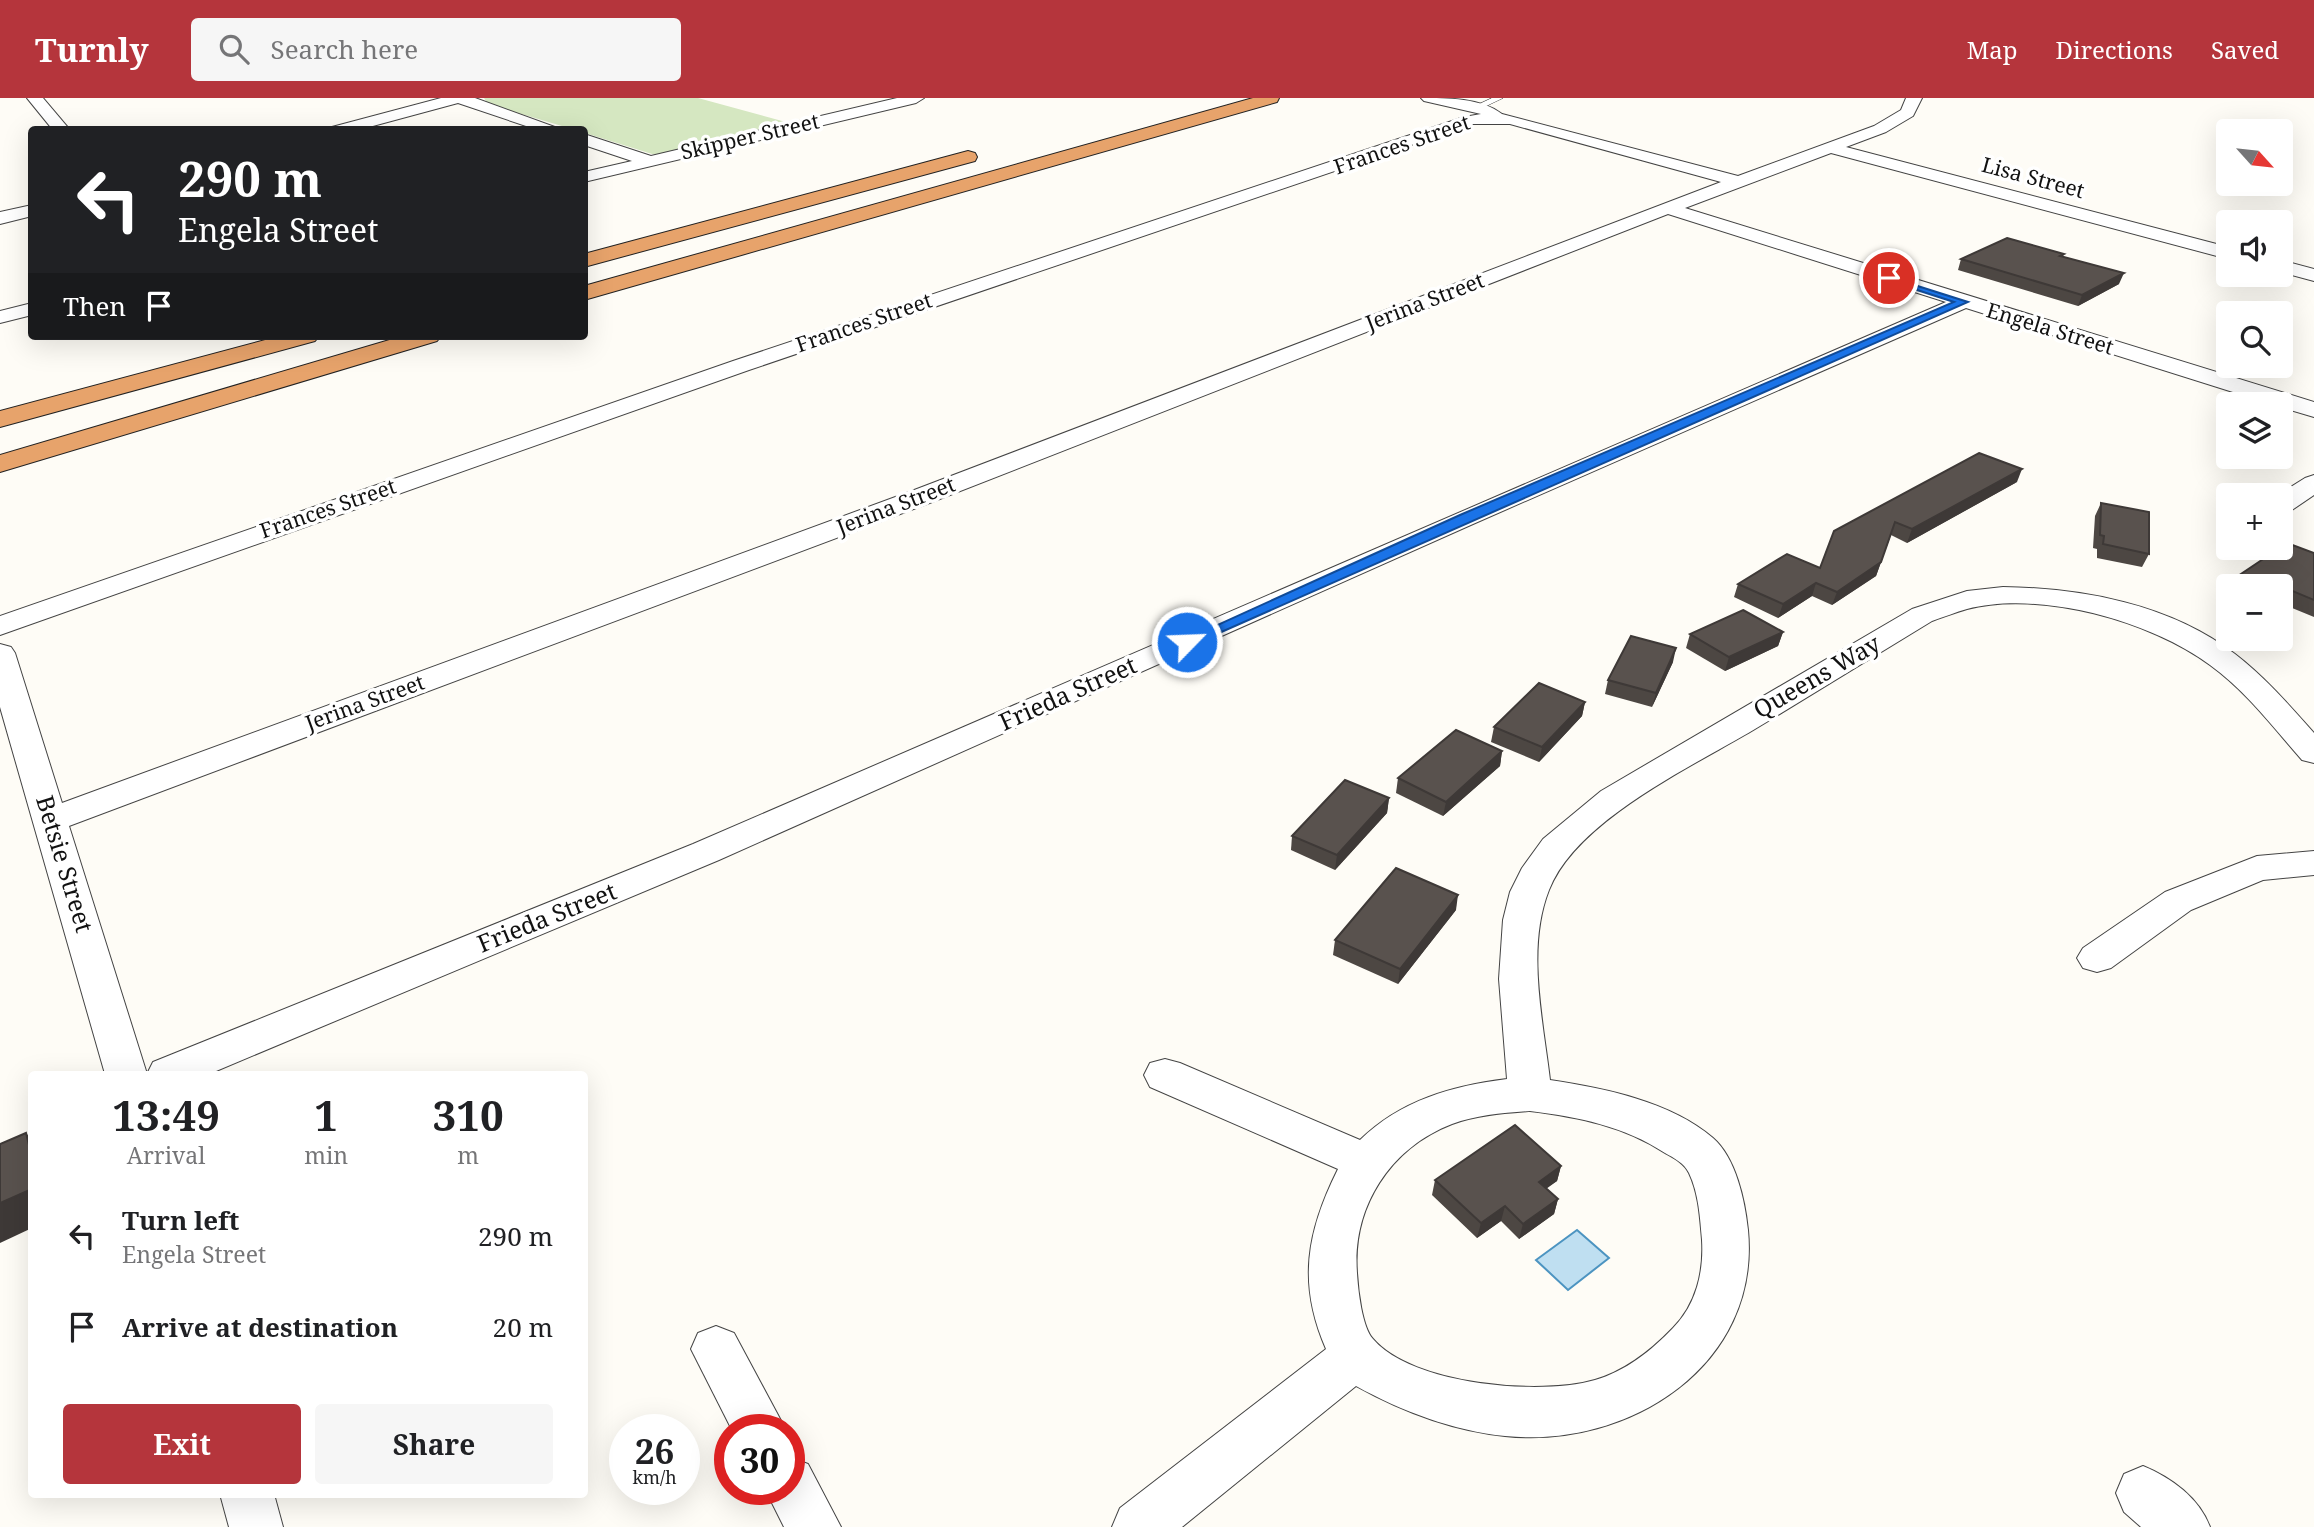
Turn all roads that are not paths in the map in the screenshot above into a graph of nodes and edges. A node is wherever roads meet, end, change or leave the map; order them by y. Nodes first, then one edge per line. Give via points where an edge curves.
1 (34, 98) edge
2 (459, 98) edge
3 (916, 98) edge
4 (1271, 98) edge
5 (1429, 98) edge
6 (1914, 98) edge
7 (1499, 108) edge
8 (58, 126) edge
9 (353, 126) edge
10 (543, 126) edge
11 (588, 140) edge
12 (1827, 147) junction
13 (985, 152) dead end
14 (650, 161) junction
15 (588, 176) edge
16 (1737, 181) junction
17 (1668, 208) junction
18 (28, 211) edge
19 (0, 218) edge
20 (2216, 250) edge
21 (588, 260) edge
22 (2293, 269) edge
23 (2314, 275) edge
24 (588, 292) edge
25 (1963, 302) junction
26 (28, 310) edge
27 (0, 317) edge
28 (292, 340) edge
29 (416, 340) edge
30 (2314, 410) edge
31 (0, 419) edge
32 (0, 464) edge
33 (2314, 483) edge
34 (2293, 497) edge
35 (0, 626) edge
36 (0, 653) edge
37 (2314, 753) edge
38 (51, 820) junction
39 (2314, 863) edge
40 (2097, 958) dead end
41 (125, 1071) edge
42 (175, 1071) edge
43 (1165, 1075) dead end
44 (1530, 1094) junction
45 (1366, 1162) junction
46 (716, 1349) dead end
47 (1355, 1356) junction
48 (751, 1414) edge
49 (2143, 1493) dead end
50 (248, 1498) edge
51 (802, 1505) edge
52 (256, 1527) edge
53 (814, 1527) edge
54 (1139, 1527) edge
55 (2183, 1527) edge

1 - 8 street
2 - 9 street
2 - 10 street
3 - 14 street, Skipper Street
4 - 24 highway
5 - 7 street via 1487,110
6 - 12 street, Jerina Street via 1908,113 1896,122
7 - 16 street, Frances Street via 1525,122
7 - 35 street, Frances Street via 1368,158 1004,276 290,521
11 - 14 street
12 - 16 street, Jerina Street
12 - 20 street, Lisa Street
13 - 21 highway
14 - 15 street, Skipper Street
16 - 17 street, Jerina Street
17 - 25 street, Engela Street
17 - 38 street, Jerina Street via 918,498
18 - 19 street
22 - 23 street
25 - 30 street, Engela Street
25 - 42 street, Frieda Street via 706,852
26 - 27 street
28 - 31 highway
29 - 32 highway
33 - 34 street
36 - 38 street, Betsie Street
37 - 44 street, Queens Way via 2221,657 2132,614 2021,595 1971,599 1922,615 1613,799 1570,832 1540,868 1520,933
38 - 41 street, Betsie Street
39 - 40 street via 2257,868 2178,901
43 - 45 street
44 - 45 street via 1482,1098 1437,1111 1398,1132
44 - 47 street via 1618,1110 1661,1128 1700,1153 1718,1192 1727,1233 1727,1274 1714,1314 1690,1349 1657,1379 1613,1400 1563,1411 1510,1413 1455,1403 1402,1384
45 - 47 street via 1347,1194 1335,1230 1332,1271 1338,1313
46 - 48 street
47 - 54 street
49 - 55 street
50 - 52 street
51 - 53 street

